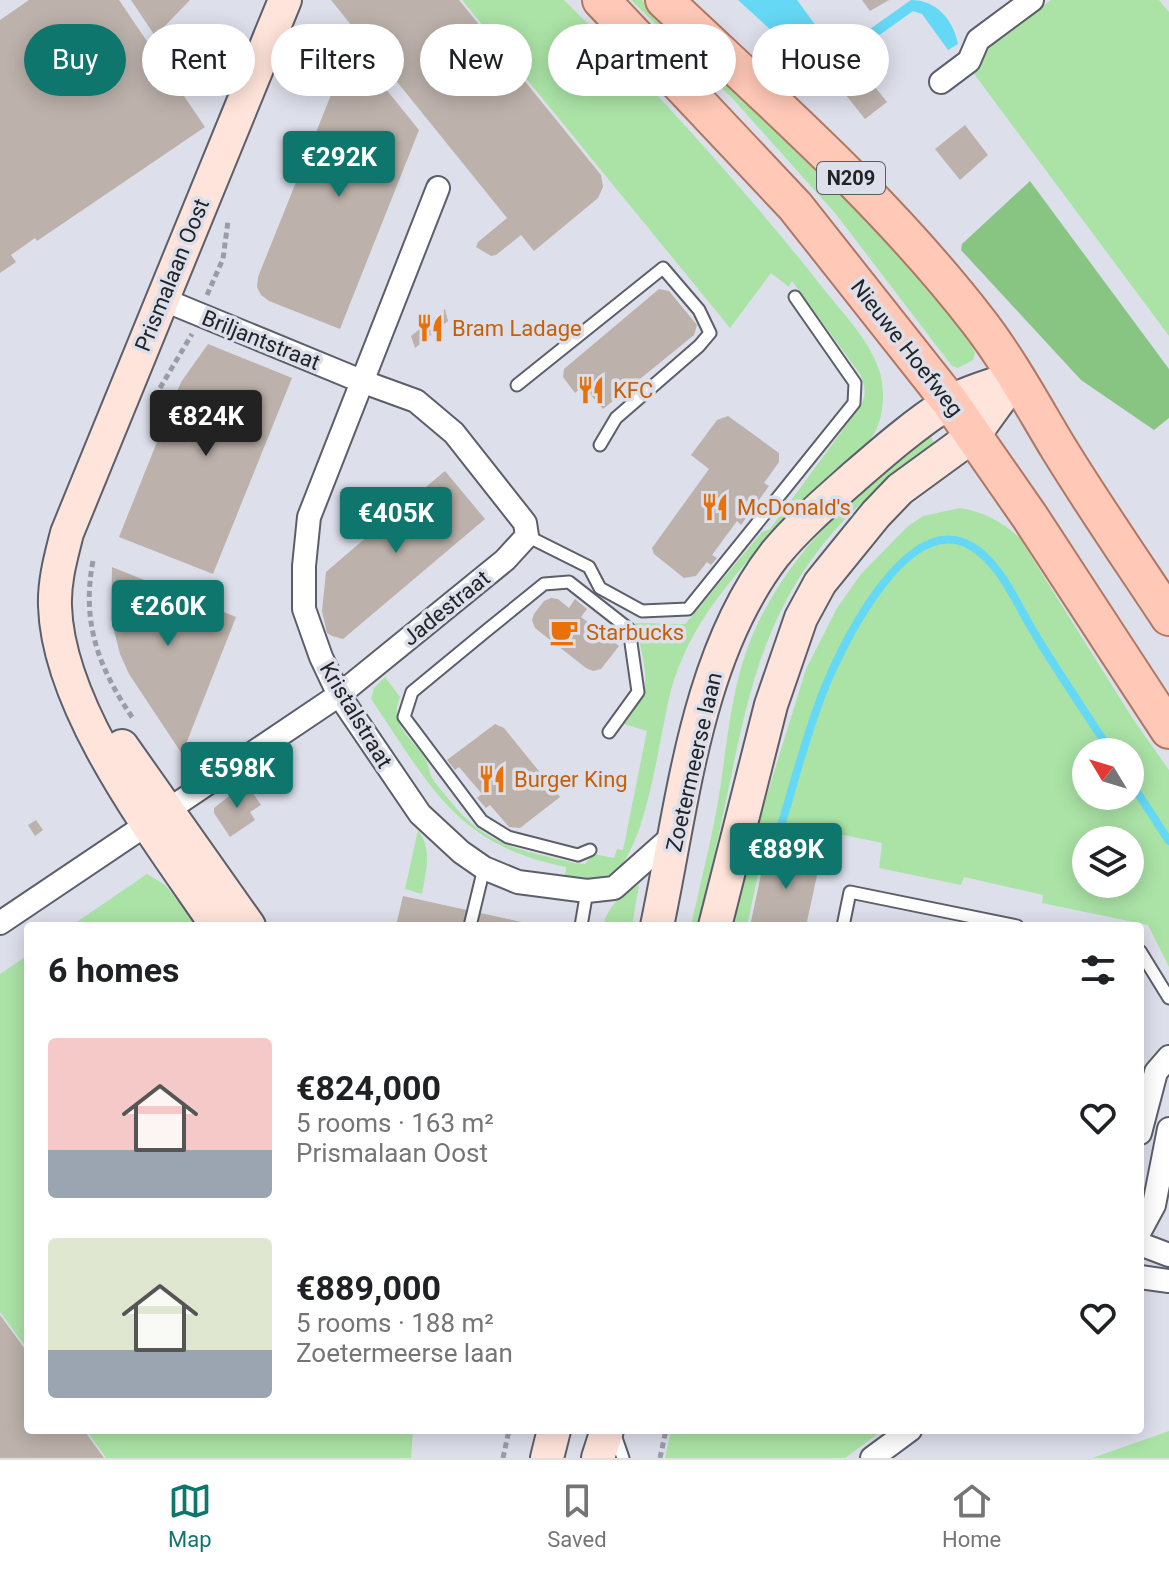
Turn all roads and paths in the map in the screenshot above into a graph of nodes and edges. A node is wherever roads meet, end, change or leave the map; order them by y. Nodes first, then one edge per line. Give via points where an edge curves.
1 (285, 0) edge
2 (601, 0) edge
3 (664, 0) edge
4 (1023, 3) edge
5 (941, 82) dead end
6 (438, 188) dead end
7 (228, 217) dead end
8 (795, 297) dead end
9 (162, 299) junction
10 (199, 315) junction
11 (1016, 377) junction
12 (361, 381) junction
13 (517, 385) dead end
14 (155, 397) dead end
15 (950, 402) junction
16 (974, 435) junction
17 (600, 445) dead end
18 (527, 536) junction
19 (95, 549) dead end
20 (1169, 617) edge
21 (339, 695) junction
22 (1169, 730) edge
23 (142, 731) dead end
24 (609, 732) dead end
25 (157, 816) junction
26 (677, 832) junction
27 (590, 850) dead end
28 (484, 868) junction
29 (587, 891) junction
30 (215, 922) edge
31 (246, 922) edge
32 (471, 922) edge
33 (582, 922) edge
34 (658, 922) edge
35 (716, 922) edge
36 (844, 922) edge
37 (997, 922) edge
38 (0, 923) edge
39 (1144, 957) edge
40 (1169, 998) edge
41 (1169, 1057) edge
42 (1144, 1118) edge
43 (1169, 1129) edge
44 (1144, 1224) edge
45 (1144, 1246) edge
46 (1169, 1255) edge
47 (1144, 1278) edge
48 (1169, 1281) edge
49 (508, 1434) edge
50 (553, 1434) edge
51 (608, 1434) edge
52 (612, 1434) edge
53 (665, 1434) edge
54 (905, 1434) edge
55 (503, 1458) edge
56 (547, 1458) edge
57 (598, 1458) edge
58 (623, 1458) edge
59 (660, 1458) edge
60 (872, 1458) edge

1 - 9 street, Prismalaan Oost
2 - 15 main road, Nieuwe Hoefweg / N209 via 795,206
3 - 11 main road, N209 via 910,239 979,322
4 - 5 street via 978,40 969,61
6 - 12 street, Kristalstraat
7 - 10 path, Prismalaan Oost via 223,259
8 - 18 lane via 855,383 854,403 688,609 642,611 600,588 589,567
9 - 10 street, Briljantstraat
9 - 25 street, Prismalaan Oost via 67,533 55,605 60,645 75,692 124,748
10 - 12 street, Briljantstraat
10 - 14 path, Prismalaan Oost
11 - 15 street, Zoetermeerse laan
11 - 16 street
11 - 20 main road, N209
12 - 18 street via 416,401 446,425 525,523
12 - 21 street, Kristalstraat via 309,517 304,566 304,609
13 - 17 lane via 663,268 699,310 710,333 616,418
15 - 16 main road, Nieuwe Hoefweg / N209
15 - 26 street, Zoetermeerse laan via 824,503 775,555 723,644 707,692
16 - 22 main road, Nieuwe Hoefweg / N209
16 - 35 street via 900,489 876,514 820,583 801,618 771,705
18 - 21 street, Jadestraat via 505,560
19 - 23 path via 89,583 100,663
21 - 25 street, Jadestraat
21 - 28 street, Kristalstraat via 420,814
24 - 27 lane via 638,692 629,629 569,582 544,584 486,631 412,692 404,717 482,821 508,837 578,855
25 - 30 street, Prismalaan Oost
25 - 31 street, Prismalaan Oost
25 - 38 street, Jadestraat
26 - 29 street, Kristalstraat via 614,888
26 - 34 street, Zoetermeerse laan
28 - 29 street, Kristalstraat via 518,882
28 - 32 lane
29 - 33 lane
36 - 37 lane via 850,892
39 - 40 lane
41 - 42 street via 1156,1072
43 - 44 street via 1154,1205
45 - 46 street
47 - 48 street
49 - 55 path
50 - 56 street
51 - 57 street
52 - 58 lane
53 - 59 path
54 - 60 street

